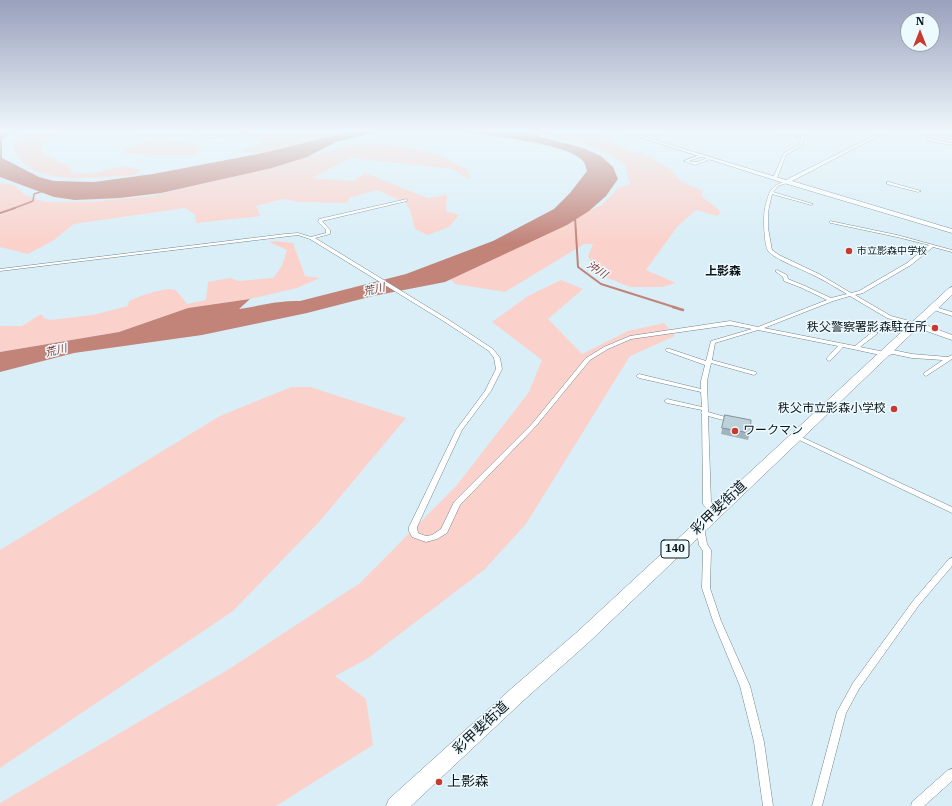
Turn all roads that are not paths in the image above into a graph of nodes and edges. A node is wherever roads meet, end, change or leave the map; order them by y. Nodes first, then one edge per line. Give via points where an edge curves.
1 (745, 169) edge
2 (779, 169) edge
3 (812, 169) edge
4 (775, 178) junction
5 (786, 182) junction
6 (888, 183) dead end
7 (919, 191) dead end
8 (771, 193) junction
9 (406, 200) dead end
10 (810, 204) dead end
11 (831, 222) dead end
12 (952, 231) edge
13 (311, 238) junction
14 (932, 245) junction
15 (952, 251) edge
16 (0, 270) edge
17 (777, 272) dead end
18 (952, 290) edge
19 (851, 295) junction
20 (831, 300) junction
21 (933, 308) junction
22 (952, 314) edge
23 (849, 323) dead end
24 (915, 324) junction
25 (760, 328) junction
26 (952, 338) edge
27 (842, 345) junction
28 (856, 348) junction
29 (668, 350) dead end
30 (885, 354) junction
31 (950, 358) edge
32 (829, 359) dead end
33 (708, 362) junction
34 (754, 373) dead end
35 (926, 374) dead end
36 (639, 376) dead end
37 (704, 391) junction
38 (667, 401) dead end
39 (704, 411) junction
40 (727, 419) edge
41 (795, 436) junction
42 (952, 510) edge
43 (715, 511) junction
44 (700, 526) junction
45 (952, 561) edge
46 (952, 774) edge
47 (396, 806) edge
48 (768, 806) edge
49 (817, 806) edge
50 (916, 806) edge

1 - 4 main road
2 - 4 street
3 - 5 main road
4 - 5 main road
5 - 8 street via 777,185
5 - 12 main road
6 - 7 street
8 - 10 street
8 - 19 street via 766,212 770,250
9 - 13 street via 320,220 328,234
11 - 14 street
13 - 16 street via 298,234 285,235
13 - 25 street via 447,321 491,350 497,358 498,369 488,391 459,430 413,527 415,535 426,539 444,531 457,504 534,425 588,359 619,342 651,334 730,323
14 - 15 street
14 - 19 street via 909,264 861,292
17 - 20 street via 785,276 786,280
18 - 21 highway, 彩甲斐街道 / 140
19 - 20 street
19 - 24 street via 889,317
20 - 25 street
21 - 22 street
21 - 24 highway, 彩甲斐街道 / 140
23 - 28 street via 875,333
24 - 26 main road
24 - 30 highway, 彩甲斐街道 / 140
25 - 27 street
25 - 33 street via 713,342
27 - 28 street
27 - 32 street
28 - 30 street
29 - 33 street
30 - 31 street via 893,352
30 - 41 highway, 彩甲斐街道 / 140
31 - 35 street
33 - 34 street
33 - 37 street
36 - 37 street
37 - 39 street
38 - 39 street
39 - 40 street
39 - 43 street via 707,504
41 - 42 street
41 - 43 highway, 彩甲斐街道 / 140
43 - 44 highway, 彩甲斐街道 / 140
44 - 47 highway, 彩甲斐街道 / 140 via 582,638
44 - 48 street via 703,545 707,550 706,588 745,686 760,742
45 - 49 street via 916,603 856,686 842,712
46 - 50 street

